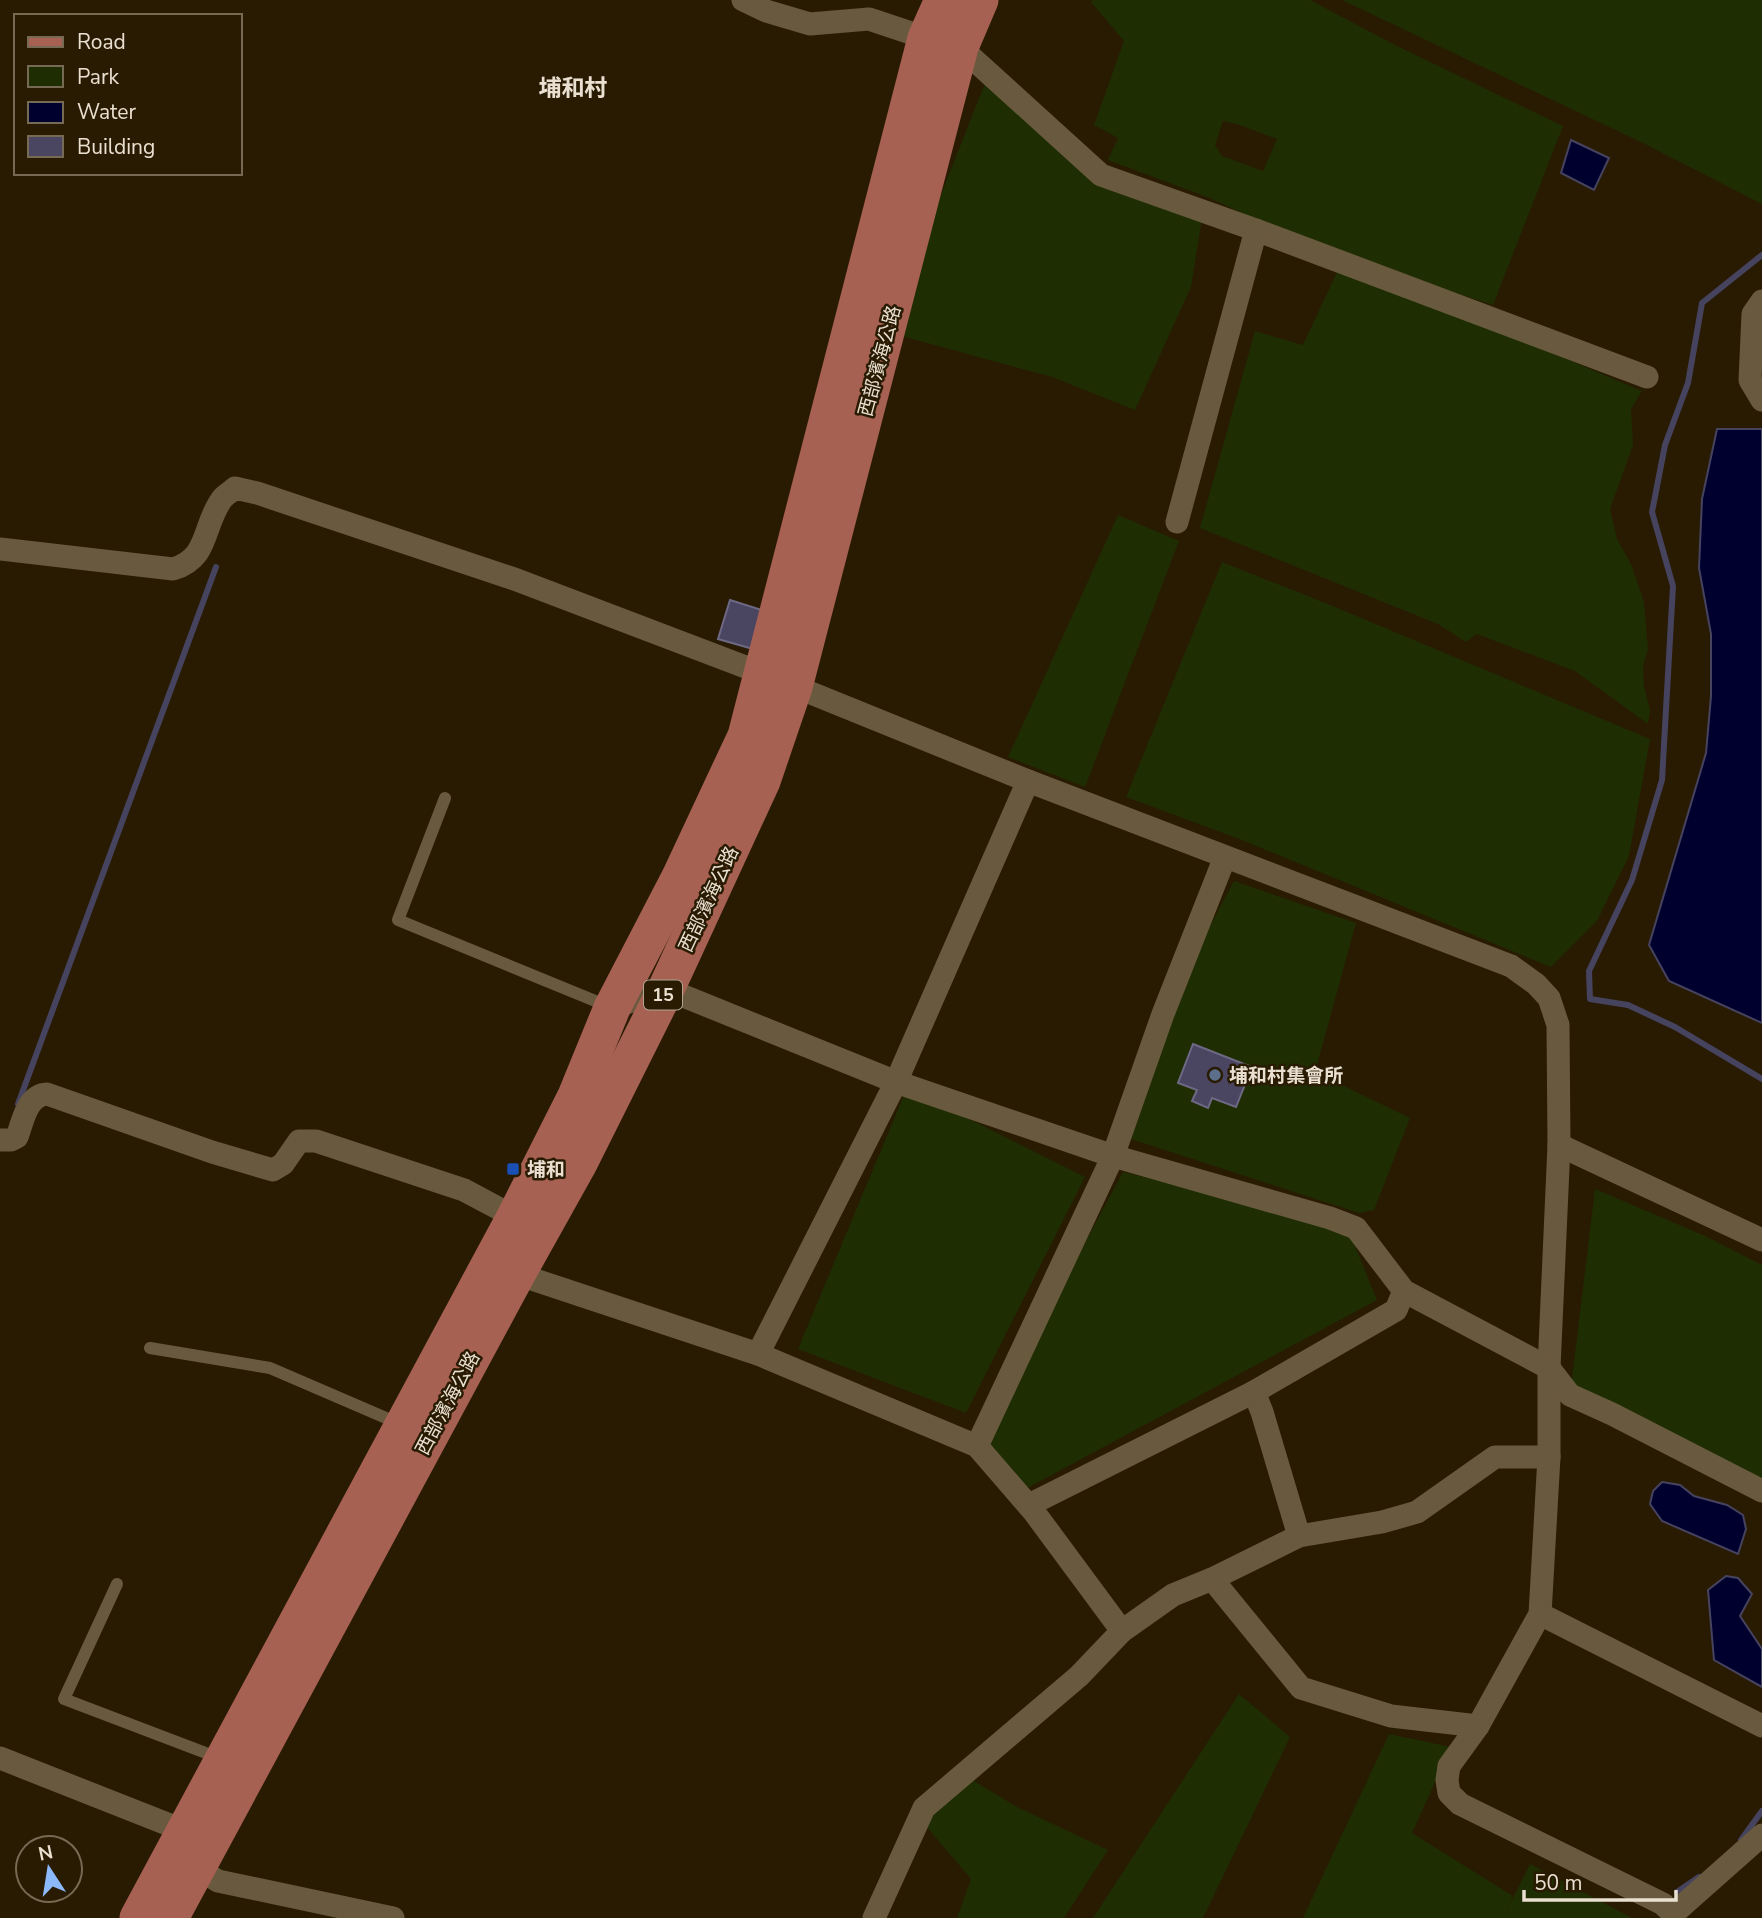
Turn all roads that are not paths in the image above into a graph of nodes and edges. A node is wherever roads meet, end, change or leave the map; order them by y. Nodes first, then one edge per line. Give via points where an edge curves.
1 (743, 0) edge
2 (943, 0) edge
3 (980, 0) edge
4 (943, 43) junction
5 (1256, 230) junction
6 (1762, 301) edge
7 (1647, 377) dead end
8 (1762, 400) edge
9 (1177, 522) dead end
10 (0, 549) edge
11 (779, 681) junction
12 (1028, 781) junction
13 (445, 798) dead end
14 (1225, 857) junction
15 (666, 989) junction
16 (612, 1008) junction
17 (896, 1082) junction
18 (0, 1140) edge
19 (1559, 1145) junction
20 (1113, 1156) junction
21 (528, 1224) junction
22 (1762, 1240) edge
23 (517, 1274) junction
24 (1404, 1292) junction
25 (150, 1348) dead end
26 (758, 1354) junction
27 (1549, 1368) junction
28 (1254, 1392) junction
29 (416, 1431) junction
30 (977, 1446) junction
31 (1549, 1457) junction
32 (1762, 1491) edge
33 (1029, 1505) junction
34 (1298, 1536) junction
35 (1212, 1579) junction
36 (117, 1584) dead end
37 (1540, 1614) junction
38 (1122, 1631) junction
39 (1478, 1726) junction
40 (1762, 1726) edge
41 (0, 1758) edge
42 (223, 1759) junction
43 (185, 1831) junction
44 (1762, 1835) edge
45 (197, 1868) junction
46 (1674, 1916) edge
47 (138, 1918) edge
48 (170, 1918) edge
49 (393, 1918) edge
50 (874, 1918) edge

1 - 4 street via 810,24 869,19
2 - 4 main road, 西部濱海公路 / 15
3 - 4 main road, 西部濱海公路 / 15
4 - 5 street via 1101,175
4 - 11 main road, 西部濱海公路 / 15
5 - 7 street
5 - 9 street
6 - 8 street via 1753,314 1750,380
10 - 11 street via 173,569 196,557 222,499 235,488 517,580
11 - 12 street
11 - 15 main road, 西部濱海公路 / 15 via 762,781
11 - 16 main road, 西部濱海公路 / 15 via 746,736
12 - 14 street
12 - 17 street
13 - 16 lane via 398,920
14 - 19 street via 1511,966 1536,984 1549,998 1558,1025
14 - 20 street
15 - 16 street
15 - 17 street
15 - 21 main road, 西部濱海公路 / 15 via 579,1163
16 - 21 main road, 西部濱海公路 / 15
17 - 20 street
17 - 26 street
18 - 21 street via 17,1137 32,1099 47,1094 273,1170 299,1141 316,1141 464,1190
19 - 22 street
19 - 27 street
20 - 24 street via 1356,1228
20 - 30 street
21 - 23 main road, 西部濱海公路 / 15
21 - 29 main road, 西部濱海公路 / 15
23 - 26 street
23 - 29 main road, 西部濱海公路 / 15
24 - 27 street
24 - 28 street via 1396,1310
25 - 29 lane via 270,1368
26 - 30 street
27 - 31 street
27 - 32 street via 1570,1395
28 - 33 street
28 - 34 street
29 - 42 main road, 西部濱海公路 / 15
29 - 45 main road, 西部濱海公路 / 15
30 - 33 street
31 - 34 street via 1495,1457 1417,1512
31 - 37 street
33 - 38 street
34 - 35 street
35 - 38 street via 1173,1595
35 - 39 street via 1301,1688 1391,1716
36 - 42 lane via 64,1699
37 - 39 street
37 - 40 street
38 - 50 street via 1079,1676 924,1808
39 - 46 street via 1450,1766 1449,1793 1460,1804 1663,1904
41 - 43 street
42 - 43 main road, 西部濱海公路 / 15
43 - 45 street
43 - 47 main road, 西部濱海公路 / 15
44 - 46 street
45 - 48 main road, 西部濱海公路 / 15
45 - 49 street via 218,1881

